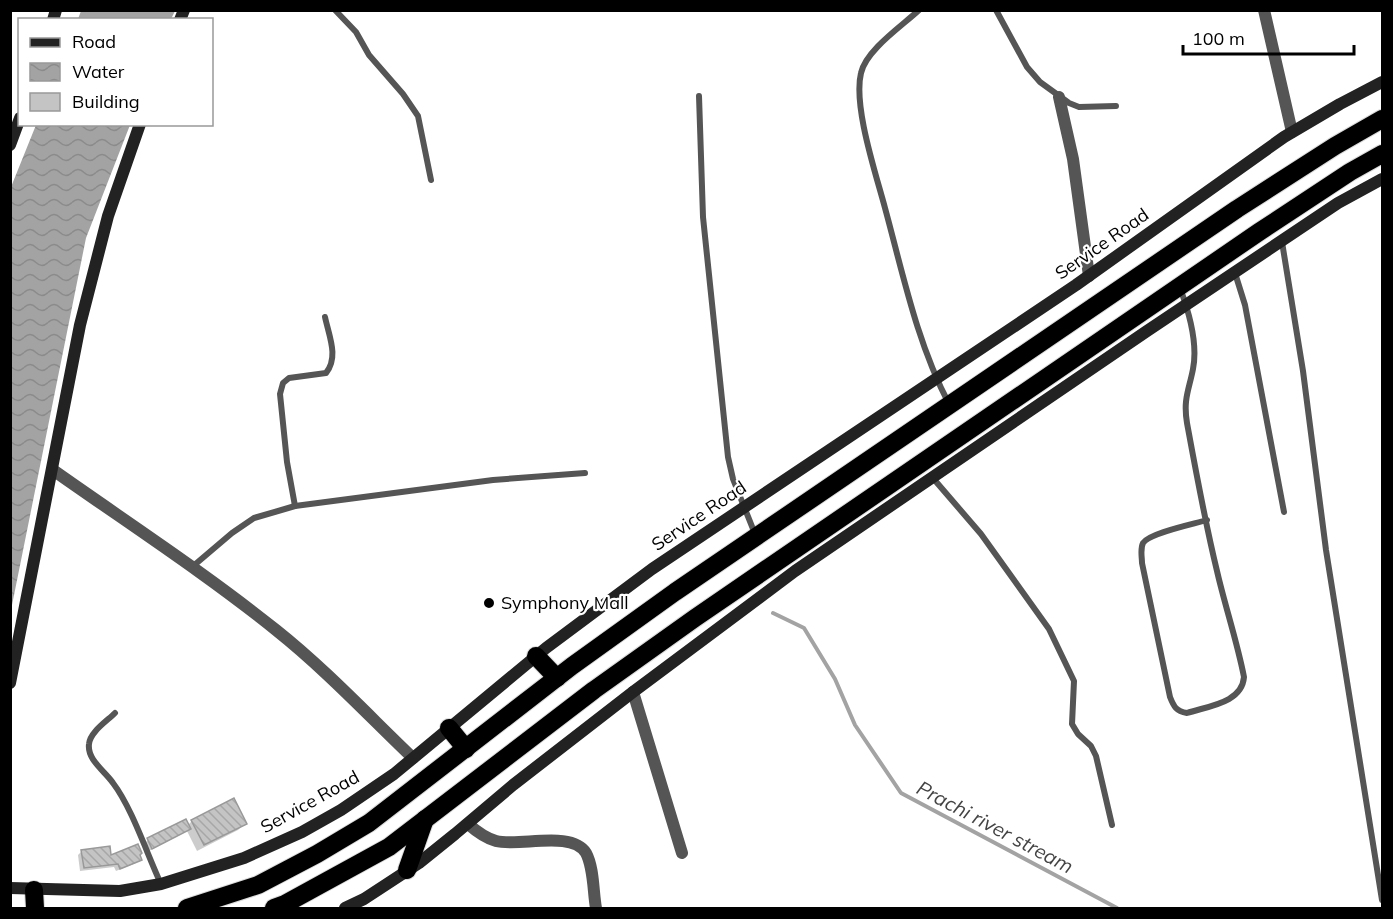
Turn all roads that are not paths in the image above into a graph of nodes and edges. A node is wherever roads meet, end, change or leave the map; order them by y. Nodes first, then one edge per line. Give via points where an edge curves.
1 (335, 10) edge
2 (919, 10) edge
3 (996, 10) edge
4 (1264, 10) edge
5 (1383, 82) edge
6 (699, 96) dead end
7 (1059, 97) junction
8 (1116, 106) dead end
9 (1383, 119) edge
10 (18, 123) edge
11 (139, 126) edge
12 (1292, 132) junction
13 (10, 145) edge
14 (1383, 154) edge
15 (1383, 179) edge
16 (431, 180) dead end
17 (1282, 242) junction
18 (1235, 273) junction
19 (1089, 276) junction
20 (1179, 286) junction
21 (1186, 305) junction
22 (325, 317) dead end
23 (936, 379) junction
24 (949, 404) junction
25 (970, 439) junction
26 (53, 470) junction
27 (585, 473) dead end
28 (931, 477) junction
29 (295, 506) junction
30 (745, 507) junction
31 (1284, 512) dead end
32 (1207, 520) junction
33 (756, 537) junction
34 (191, 568) junction
35 (536, 656) junction
36 (557, 678) junction
37 (10, 683) edge
38 (633, 692) junction
39 (115, 713) dead end
40 (449, 728) junction
41 (466, 749) junction
42 (413, 758) junction
43 (425, 819) junction
44 (468, 824) junction
45 (1112, 825) dead end
46 (682, 854) dead end
47 (407, 870) junction
48 (160, 884) junction
49 (10, 888) edge
50 (34, 890) junction
51 (1383, 900) edge
52 (34, 909) edge
53 (187, 909) edge
54 (274, 909) edge
55 (345, 909) edge
56 (596, 909) edge

1 - 16 lane via 357,32 369,55 418,116
2 - 23 lane via 871,54 861,72 858,96 915,317
3 - 7 lane via 1033,76
4 - 12 street
5 - 12 street, Service Road
6 - 30 lane via 703,217 728,457
7 - 8 lane via 1079,107
7 - 19 street via 1073,159
9 - 24 highway via 1237,209
10 - 13 street
11 - 26 street via 94,263
12 - 19 street, Service Road
14 - 20 highway
15 - 17 street via 1338,203
17 - 18 street
17 - 51 lane via 1326,550
18 - 21 street
18 - 31 lane via 1245,305
19 - 23 street, Service Road
20 - 21 lane
20 - 25 highway
21 - 25 street
21 - 32 lane via 1195,357 1186,395 1187,420
22 - 29 lane via 334,356 332,367 326,373 289,378 280,394
23 - 24 lane
23 - 30 street, Service Road
24 - 33 highway
25 - 28 street
25 - 43 highway via 603,683
26 - 34 street
26 - 37 street
27 - 29 lane via 493,480
28 - 38 street via 795,571
28 - 45 lane via 981,534 1049,630 1074,681 1072,724 1096,756
29 - 34 lane via 254,519
30 - 33 lane
30 - 35 street, Service Road via 652,569
32 - 32 lane via 1216,570 1242,664 1243,686 1233,698 1187,713 1179,712 1170,697 1142,547 1146,539
33 - 36 highway
34 - 42 street via 325,672
35 - 36 highway
35 - 40 street, Service Road
36 - 41 highway
38 - 44 street via 513,784
38 - 46 street
39 - 48 lane via 90,740 90,754 122,798
40 - 41 highway
40 - 42 street, Service Road
41 - 53 highway via 369,823 317,854 258,885
42 - 48 street, Service Road via 341,810 302,831 244,858
43 - 47 highway
43 - 54 highway via 389,847
44 - 47 street
44 - 56 street via 495,841 567,841 581,848 591,871
47 - 55 street
48 - 50 street, Service Road via 120,891
49 - 50 street, Service Road
50 - 52 highway

